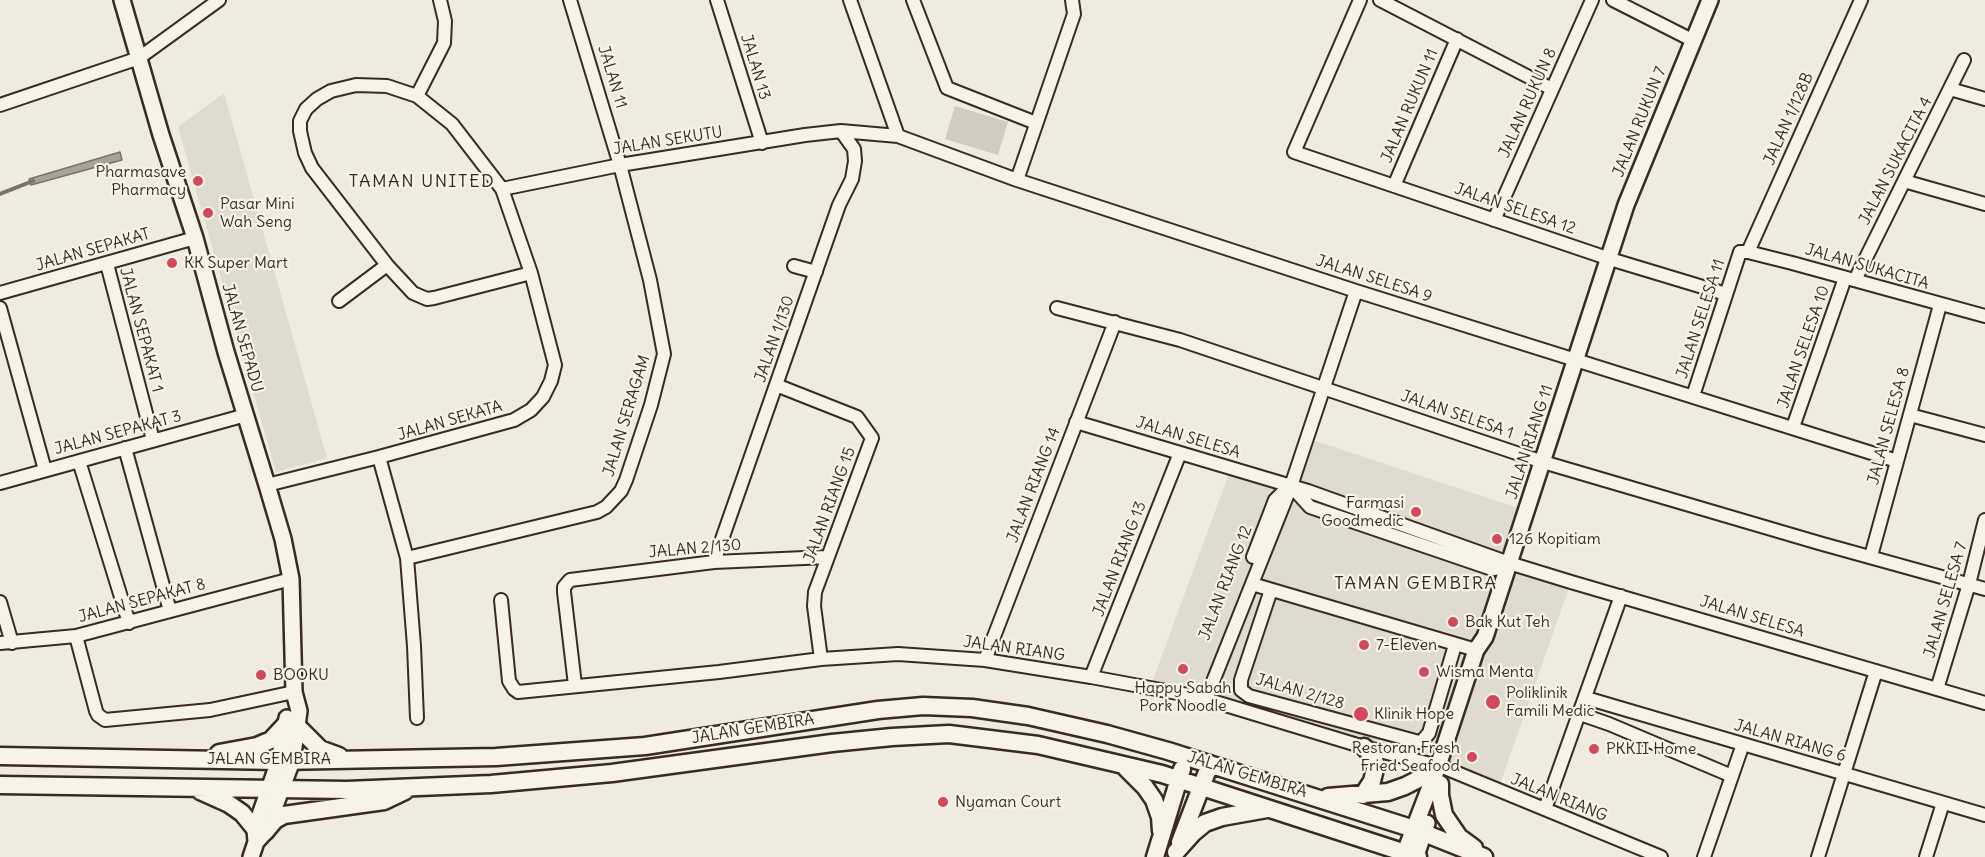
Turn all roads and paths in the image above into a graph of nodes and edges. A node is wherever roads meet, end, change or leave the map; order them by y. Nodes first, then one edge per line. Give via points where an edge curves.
1 (122, 0) edge
2 (219, 0) edge
3 (441, 0) edge
4 (570, 0) edge
5 (717, 0) edge
6 (850, 0) edge
7 (913, 0) edge
8 (1072, 0) edge
9 (1359, 0) edge
10 (1380, 0) edge
11 (1592, 0) edge
12 (1613, 0) edge
13 (1710, 0) edge
14 (1856, 2) edge
15 (1457, 39) junction
16 (1692, 40) junction
17 (139, 58) junction
18 (1964, 60) dead end
19 (1552, 89) junction
20 (1950, 89) junction
21 (417, 96) junction
22 (1985, 99) edge
23 (0, 105) edge
24 (1036, 123) junction
25 (841, 131) junction
26 (898, 135) junction
27 (762, 143) junction
28 (620, 165) junction
29 (1017, 180) junction
30 (1904, 181) junction
31 (1394, 186) junction
32 (502, 189) junction
33 (1985, 204) edge
34 (1494, 220) junction
35 (195, 238) junction
36 (1744, 252) junction
37 (1610, 259) junction
38 (107, 264) junction
39 (387, 265) junction
40 (794, 266) dead end
41 (531, 273) junction
42 (816, 273) junction
43 (1850, 279) junction
44 (1356, 291) junction
45 (0, 293) edge
46 (1726, 294) junction
47 (339, 301) dead end
48 (1940, 305) junction
49 (0, 308) edge
50 (1057, 308) dead end
51 (1985, 316) edge
52 (1115, 322) junction
53 (14, 358) junction
54 (1576, 360) junction
55 (0, 361) edge
56 (776, 385) junction
57 (1324, 387) junction
58 (1693, 396) junction
59 (246, 415) junction
60 (1910, 415) junction
61 (1076, 422) junction
62 (1793, 427) junction
63 (1985, 435) edge
64 (153, 440) junction
65 (125, 448) junction
66 (1180, 453) junction
67 (379, 458) junction
68 (79, 461) junction
69 (1897, 461) junction
70 (1543, 462) junction
71 (45, 470) junction
72 (0, 483) edge
73 (267, 486) junction
74 (1291, 486) junction
75 (1985, 520) edge
76 (1871, 556) junction
77 (407, 558) junction
78 (827, 558) junction
79 (714, 562) junction
80 (1509, 563) junction
81 (291, 579) junction
82 (1252, 584) junction
83 (1969, 584) junction
84 (1985, 589) edge
85 (1271, 590) junction
86 (1621, 596) junction
87 (501, 600) dead end
88 (0, 602) edge
89 (170, 611) junction
90 (129, 623) junction
91 (76, 636) junction
92 (1485, 637) junction
93 (6, 643) edge
94 (1455, 645) junction
95 (1476, 650) junction
96 (821, 659) junction
97 (985, 660) junction
98 (1876, 671) junction
99 (1091, 676) junction
100 (575, 685) junction
101 (1937, 689) junction
102 (294, 692) junction
103 (1203, 698) junction
104 (1586, 698) junction
105 (1985, 703) edge
106 (1580, 714) junction
107 (417, 718) dead end
108 (292, 724) junction
109 (1743, 744) junction
110 (1364, 747) junction
111 (0, 756) edge
112 (1185, 756) junction
113 (201, 759) junction
114 (347, 760) junction
115 (286, 761) junction
116 (1120, 763) junction
117 (1209, 764) junction
118 (1440, 772) junction
119 (1845, 774) junction
120 (1732, 776) junction
121 (1180, 778) junction
122 (0, 785) edge
123 (1203, 786) junction
124 (194, 788) junction
125 (276, 788) junction
126 (411, 788) junction
127 (1363, 795) junction
128 (1318, 797) junction
129 (1943, 803) junction
130 (1271, 808) junction
131 (1545, 810) junction
132 (1985, 815) edge
133 (1419, 831) junction
134 (259, 834) junction
135 (1161, 838) junction
136 (1175, 855) edge
137 (1413, 855) edge
138 (251, 857) edge
139 (1155, 857) edge
140 (1484, 857) edge
141 (1661, 857) edge
142 (1704, 857) edge
143 (1818, 857) edge
144 (1926, 857) edge

1 - 17 street, JALAN SEPADU
2 - 17 street
3 - 21 street via 444,43
4 - 28 street, JALAN 11
5 - 27 street, JALAN 13
6 - 26 street
7 - 24 street via 947,88
8 - 24 street via 1074,14
9 - 31 street, JALAN SELESA 12 via 1294,152
10 - 15 street
11 - 19 street, JALAN RUKUN 8
12 - 16 street
13 - 16 street, JALAN RUKUN 7
14 - 36 street, JALAN 1/128B
15 - 19 street
15 - 31 street, JALAN RUKUN 11
16 - 37 street, JALAN RUKUN 7 via 1626,205
17 - 23 street
17 - 35 street, JALAN SEPADU
18 - 20 street
19 - 34 street, JALAN RUKUN 8
20 - 22 street, JALAN SUKACITA 4
20 - 30 street, JALAN SUKACITA 4
21 - 32 street, JALAN SEKATA via 452,124
21 - 39 street, JALAN SEKATA via 387,86 356,85 317,99 300,121 302,142 312,168
24 - 29 street
25 - 26 street, JALAN SELESA 9
25 - 27 street, JALAN SEKUTU
25 - 42 street, JALAN 1/130 via 854,149 852,179
26 - 29 street, JALAN SELESA 9
27 - 28 street, JALAN SEKUTU
28 - 32 street, JALAN SEKUTU
28 - 77 street, JALAN SERAGAM via 650,280 664,354 621,491 597,512
29 - 44 street, JALAN SELESA 9
30 - 33 street
30 - 43 street, JALAN SUKACITA 4
31 - 34 street, JALAN SELESA 12
32 - 41 street, JALAN SEKATA
34 - 37 street, JALAN SELESA 12
35 - 38 street, JALAN SEPAKAT
35 - 59 street, JALAN SEPADU
36 - 43 street, JALAN SUKACITA
36 - 46 street, JALAN SELESA 11
37 - 46 street, JALAN SELESA 12
37 - 54 street, JALAN RIANG 11
38 - 45 street, JALAN SEPAKAT
38 - 64 street, JALAN SEPAKAT 1
39 - 41 street, JALAN SEKATA via 413,293 427,299
39 - 47 street
40 - 42 street
41 - 67 street, JALAN SEKATA via 555,365 543,397 514,420
42 - 56 street, JALAN 1/130
43 - 48 street, JALAN SUKACITA
43 - 62 street, JALAN SELESA 10
44 - 54 street, JALAN SELESA 9
44 - 57 street, JALAN RIANG 12
46 - 58 street, JALAN SELESA 11
48 - 51 street, JALAN SUKACITA
48 - 60 street, JALAN SELESA 8
49 - 53 street
50 - 52 street, JALAN SELESA 1
52 - 57 street, JALAN SELESA 1
52 - 61 street, JALAN RIANG 14
53 - 55 street
53 - 71 street
54 - 58 street, JALAN SELESA 9
54 - 70 street, JALAN RIANG 11
56 - 78 street, JALAN RIANG 15 via 857,417 872,438
56 - 79 street, JALAN 1/130
57 - 70 street, JALAN SELESA 1
57 - 74 street, JALAN RIANG 12
58 - 62 street, JALAN SELESA 9
59 - 64 street, JALAN SEPAKAT 3
59 - 73 street, JALAN SEPADU
60 - 63 street
60 - 69 street, JALAN SELESA 8
61 - 66 street, JALAN SELESA
61 - 97 street, JALAN RIANG 14
62 - 69 street, JALAN SELESA 9
64 - 65 street, JALAN SEPAKAT 3
65 - 68 street, JALAN SEPAKAT 3
65 - 89 street
66 - 74 street, JALAN SELESA
66 - 99 street, JALAN RIANG 13
67 - 73 street, JALAN SEKATA
67 - 77 street
68 - 71 street, JALAN SEPAKAT 3
68 - 90 street
69 - 76 street, JALAN SELESA 8
70 - 76 street, JALAN SELESA 1
70 - 80 street, JALAN RIANG 11
71 - 72 street, JALAN SEPAKAT 3
73 - 81 street, JALAN SEPADU
74 - 80 street, JALAN SELESA
74 - 82 street, JALAN RIANG 12
74 - 103 street, JALAN RIANG 12 via 1275,500
75 - 83 street, JALAN SELESA 7
76 - 83 street, JALAN SELESA 1
77 - 107 street
78 - 79 street, JALAN 2/130
78 - 96 street, JALAN RIANG 15 via 814,600
79 - 100 street, JALAN 2/130 via 575,578 567,583 564,592
80 - 86 street, JALAN SELESA
80 - 92 street, JALAN RIANG 11
81 - 89 street, JALAN SEPAKAT 8
81 - 102 street, JALAN SEPADU
82 - 85 street
82 - 103 street, JALAN RIANG 12
83 - 84 street, JALAN SELESA 1
83 - 101 street, JALAN SELESA 7
85 - 94 street
85 - 94 street, JALAN 2/128 via 1240,680 1242,690 1249,696 1419,742 1429,733
86 - 98 street, JALAN SELESA
86 - 104 street
87 - 100 street, JALAN RIANG via 509,681 514,689 525,692
88 - 93 street
89 - 90 street, JALAN SEPAKAT 8
90 - 91 street, JALAN SEPAKAT 8
91 - 93 street, JALAN SEPAKAT 8
91 - 102 street via 96,711 105,720 210,710
92 - 95 street, JALAN RIANG 11
92 - 118 street, JALAN RIANG 11 via 1485,652
94 - 95 street
95 - 118 street, JALAN RIANG 11
96 - 97 street, JALAN RIANG via 898,654
96 - 100 street, JALAN RIANG
97 - 99 street, JALAN RIANG
98 - 101 street, JALAN SELESA
98 - 119 street
99 - 103 street, JALAN RIANG
101 - 105 street, JALAN SELESA
102 - 108 street, JALAN SEPADU
103 - 110 street, JALAN RIANG
104 - 106 street
104 - 109 street, JALAN RIANG 6
106 - 120 street
106 - 131 street
108 - 113 main road via 257,746
108 - 114 main road via 320,749
108 - 115 street, JALAN SEPADU
109 - 119 street, JALAN RIANG 6
109 - 120 street
110 - 118 street, JALAN RIANG
110 - 127 main road via 1376,765
111 - 113 main road, JALAN GEMBIRA
112 - 114 main road, JALAN GEMBIRA via 1028,716 923,706 645,746 496,757
112 - 117 main road, JALAN GEMBIRA
112 - 121 main road
113 - 115 main road, JALAN GEMBIRA
114 - 115 main road, JALAN GEMBIRA
115 - 125 street, JALAN SEPADU
116 - 121 main road, JALAN GEMBIRA
116 - 126 main road, JALAN GEMBIRA via 1038,745 949,734 832,743 612,772
116 - 135 main road via 1154,800
117 - 123 main road
117 - 128 main road, JALAN GEMBIRA
118 - 127 main road via 1388,792
118 - 131 street, JALAN RIANG
118 - 133 street, JALAN RIANG 11
118 - 140 main road via 1446,819 1459,837
119 - 129 street, JALAN RIANG 6
119 - 143 street
120 - 142 street
121 - 123 main road, JALAN GEMBIRA
121 - 135 main road
122 - 124 main road, JALAN GEMBIRA
123 - 130 main road, JALAN GEMBIRA
123 - 136 main road
124 - 125 main road, JALAN GEMBIRA
124 - 134 main road via 242,813
125 - 126 main road, JALAN GEMBIRA
125 - 134 street, JALAN SEPADU
126 - 134 main road via 384,801 284,815
127 - 128 main road
128 - 133 main road, JALAN GEMBIRA
129 - 132 street, JALAN RIANG 6
129 - 144 street
130 - 136 main road via 1205,823
130 - 137 main road, JALAN GEMBIRA
131 - 141 street, JALAN RIANG
133 - 137 street, JALAN RIANG 11
133 - 140 main road, JALAN GEMBIRA
134 - 138 street, JALAN SEPADU
135 - 139 main road

